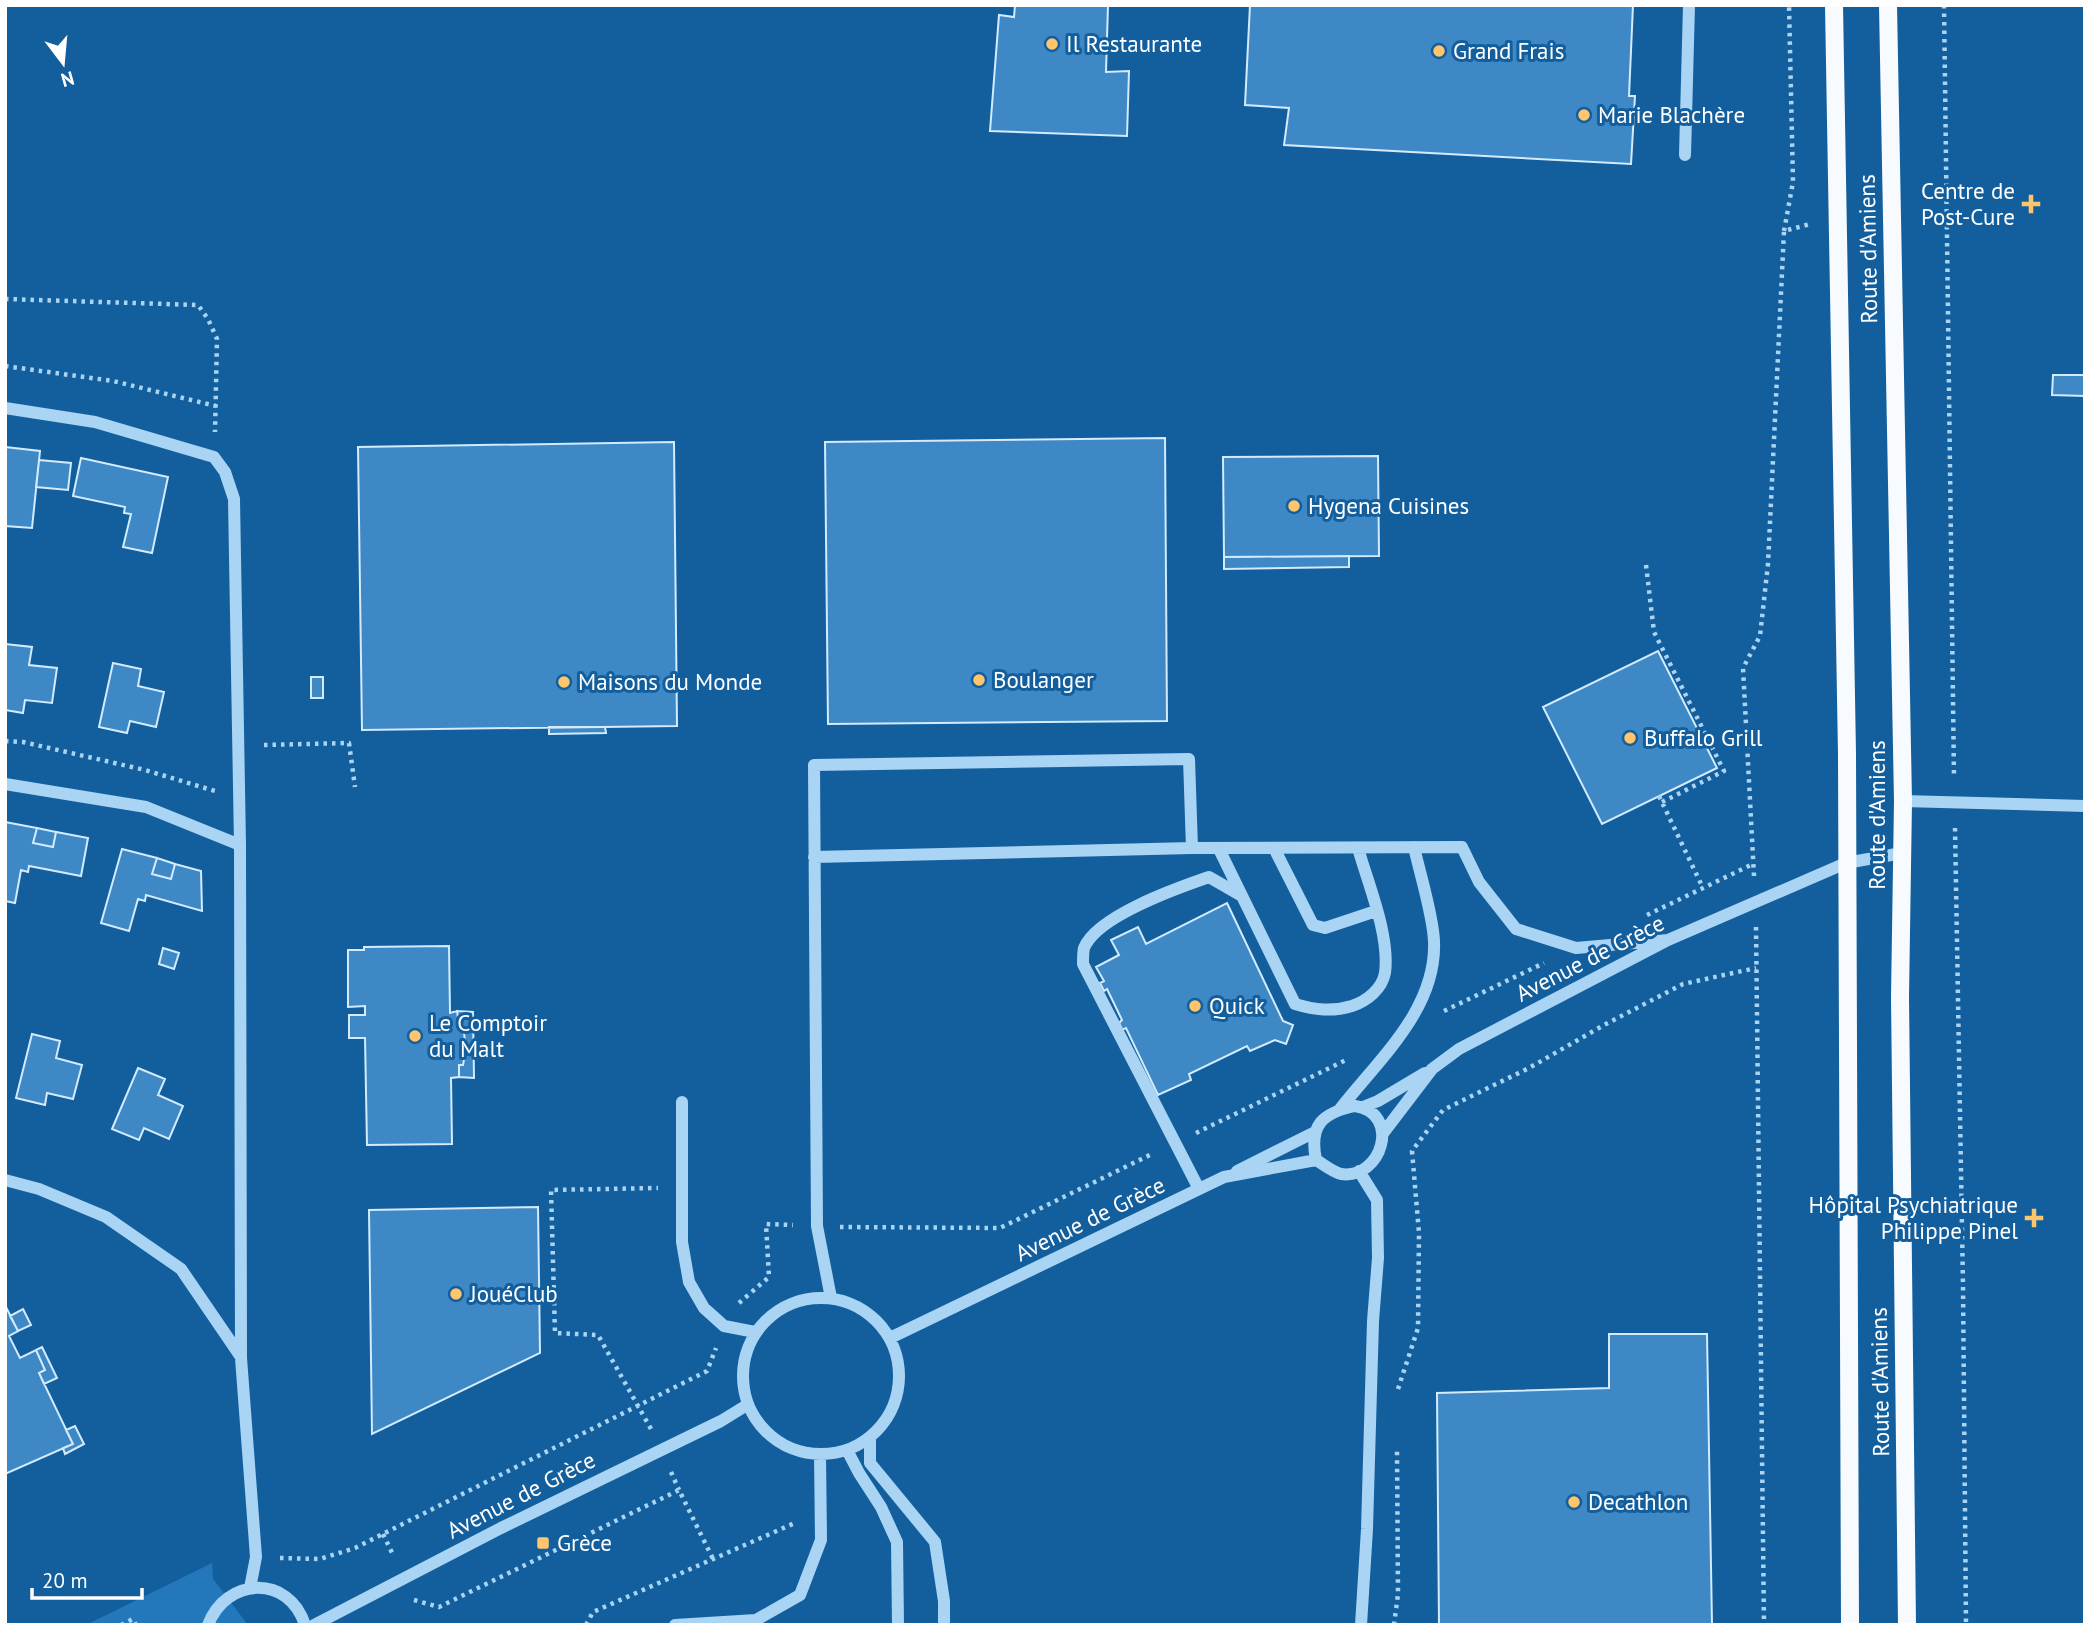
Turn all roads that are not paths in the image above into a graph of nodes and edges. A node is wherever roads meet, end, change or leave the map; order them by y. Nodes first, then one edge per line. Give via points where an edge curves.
1 (1689, 5) edge
2 (1834, 5) edge
3 (1888, 5) edge
4 (1685, 155) dead end
5 (5, 408) edge
6 (5, 784) edge
7 (1903, 801) junction
8 (2085, 806) edge
9 (240, 845) junction
10 (1414, 847) junction
11 (1192, 848) junction
12 (1274, 848) junction
13 (1358, 848) junction
14 (1219, 849) junction
15 (1902, 853) junction
16 (814, 857) junction
17 (1846, 863) junction
18 (1242, 897) junction
19 (1376, 911) junction
20 (1668, 940) junction
21 (1432, 1069) junction
22 (682, 1102) dead end
23 (1363, 1107) junction
24 (1340, 1109) junction
25 (1315, 1132) junction
26 (1384, 1132) junction
27 (1316, 1160) junction
28 (1359, 1171) junction
29 (1224, 1177) junction
30 (5, 1180) edge
31 (1199, 1189) junction
32 (831, 1298) junction
33 (755, 1332) junction
34 (890, 1338) junction
35 (242, 1357) junction
36 (747, 1405) junction
37 (870, 1437) junction
38 (847, 1450) junction
39 (820, 1454) junction
40 (256, 1557) junction
41 (250, 1588) junction
42 (268, 1588) junction
43 (208, 1625) edge
44 (305, 1625) edge
45 (314, 1625) edge
46 (675, 1625) edge
47 (898, 1625) edge
48 (944, 1625) edge
49 (1361, 1625) edge
50 (1850, 1625) edge
51 (1907, 1625) edge

1 - 4 street
2 - 17 main road, Route d'Amiens
3 - 7 main road, Route d'Amiens
5 - 9 street via 95,422 215,457 225,472 234,499
6 - 9 street via 146,807
7 - 8 street
7 - 15 main road, Route d'Amiens
9 - 35 street
10 - 13 street
10 - 20 street via 1462,847 1479,882 1516,929 1576,948
10 - 24 street via 1434,939 1434,970 1413,1019
11 - 14 street
11 - 16 street
11 - 16 street via 1189,759 814,765
12 - 13 street
12 - 14 street
12 - 19 street via 1313,925 1325,928
13 - 19 street
14 - 18 street
15 - 17 street, Avenue de Grèce
15 - 51 main road, Route d'Amiens
16 - 32 street via 817,1226
17 - 20 street, Avenue de Grèce
17 - 50 main road, Route d'Amiens
18 - 19 street via 1295,1004 1309,1009 1336,1010 1360,1003 1377,991 1385,975
18 - 31 street via 1209,877 1138,905 1097,930 1084,948 1083,964
20 - 21 street, Avenue de Grèce via 1459,1049
21 - 23 street
21 - 26 street, Avenue de Grèce
22 - 33 street via 682,1242 689,1282 704,1308 724,1326
23 - 24 street
23 - 26 street
24 - 25 street via 1324,1117
25 - 27 street
25 - 29 street
26 - 28 street via 1378,1155
27 - 28 street via 1341,1174
27 - 29 street, Avenue de Grèce
28 - 49 street via 1377,1200 1378,1258
29 - 31 street, Avenue de Grèce
30 - 35 street via 106,1217 181,1269
31 - 34 street, Avenue de Grèce
32 - 33 street via 802,1300 776,1311
32 - 34 street via 855,1305 875,1319
33 - 36 street via 745,1355 742,1380
34 - 37 street via 898,1364 898,1391 888,1416
35 - 40 street
36 - 39 street via 776,1441 797,1451
36 - 45 street, Avenue de Grèce
37 - 38 street
37 - 48 street via 870,1463 936,1542
38 - 39 street
38 - 47 street via 897,1542
39 - 46 street via 821,1540 800,1595 757,1620
40 - 41 street
40 - 42 street
41 - 42 street
41 - 43 street via 222,1600
42 - 44 street via 293,1603

